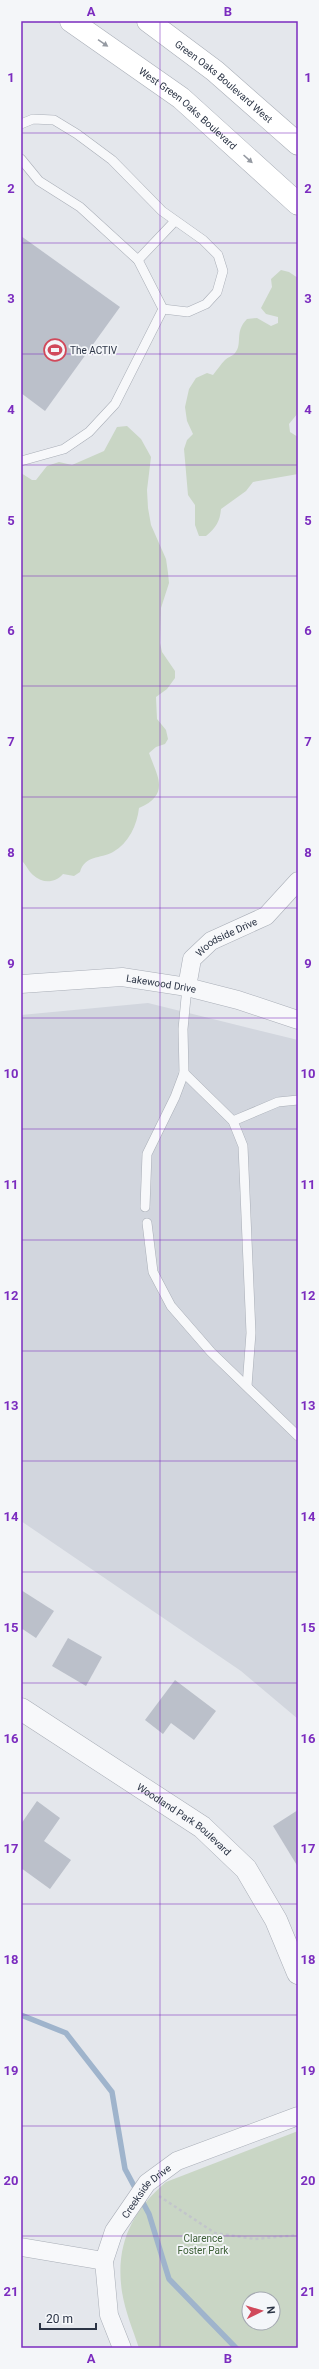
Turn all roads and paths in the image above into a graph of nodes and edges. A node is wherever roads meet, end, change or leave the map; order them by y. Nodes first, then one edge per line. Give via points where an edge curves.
1 (71, 21) edge
2 (148, 21) edge
3 (21, 124) edge
4 (298, 144) edge
5 (21, 159) edge
6 (298, 204) edge
7 (175, 221) junction
8 (138, 260) junction
9 (163, 309) junction
10 (21, 461) edge
11 (298, 881) edge
12 (21, 984) edge
13 (187, 987) junction
14 (298, 1020) edge
15 (184, 1073) junction
16 (298, 1100) edge
17 (233, 1121) junction
18 (145, 1207) dead end
19 (146, 1223) dead end
20 (247, 1386) junction
21 (298, 1436) edge
22 (21, 1709) edge
23 (298, 1973) edge
24 (298, 2116) edge
25 (157, 2194) dead end
26 (298, 2235) edge
27 (21, 2247) edge
28 (104, 2261) junction
29 (122, 2348) edge

1 -> 6 main road, West Green Oaks Boulevard via 181,98
2 - 4 main road, Green Oaks Boulevard West via 215,71
3 - 7 lane via 33,119 54,120 77,134 112,160
5 - 8 lane via 39,181 80,207
7 - 8 lane
7 - 9 lane via 203,240 218,255 223,271 217,292 206,304 188,312
8 - 9 lane
9 - 10 lane via 115,404 89,432 64,449
11 - 13 street, Woodside Drive via 266,916 212,941 192,959
12 - 13 street, Lakewood Drive via 122,977
13 - 14 street, Lakewood Drive via 238,1000
13 - 15 lane via 182,1029
15 - 17 lane
15 - 18 lane via 147,1154
16 - 17 lane via 278,1102
17 - 20 lane via 243,1146 250,1333
19 - 20 lane via 153,1272 171,1306 211,1352
20 - 21 lane
22 - 23 street, Woodland Park Boulevard via 202,1827 246,1868 276,1920
24 - 28 street, Creekside Drive via 177,2161 147,2183 114,2231
25 - 26 path via 215,2233 255,2239
27 - 28 street
28 - 29 street, Creekside Drive via 109,2315

